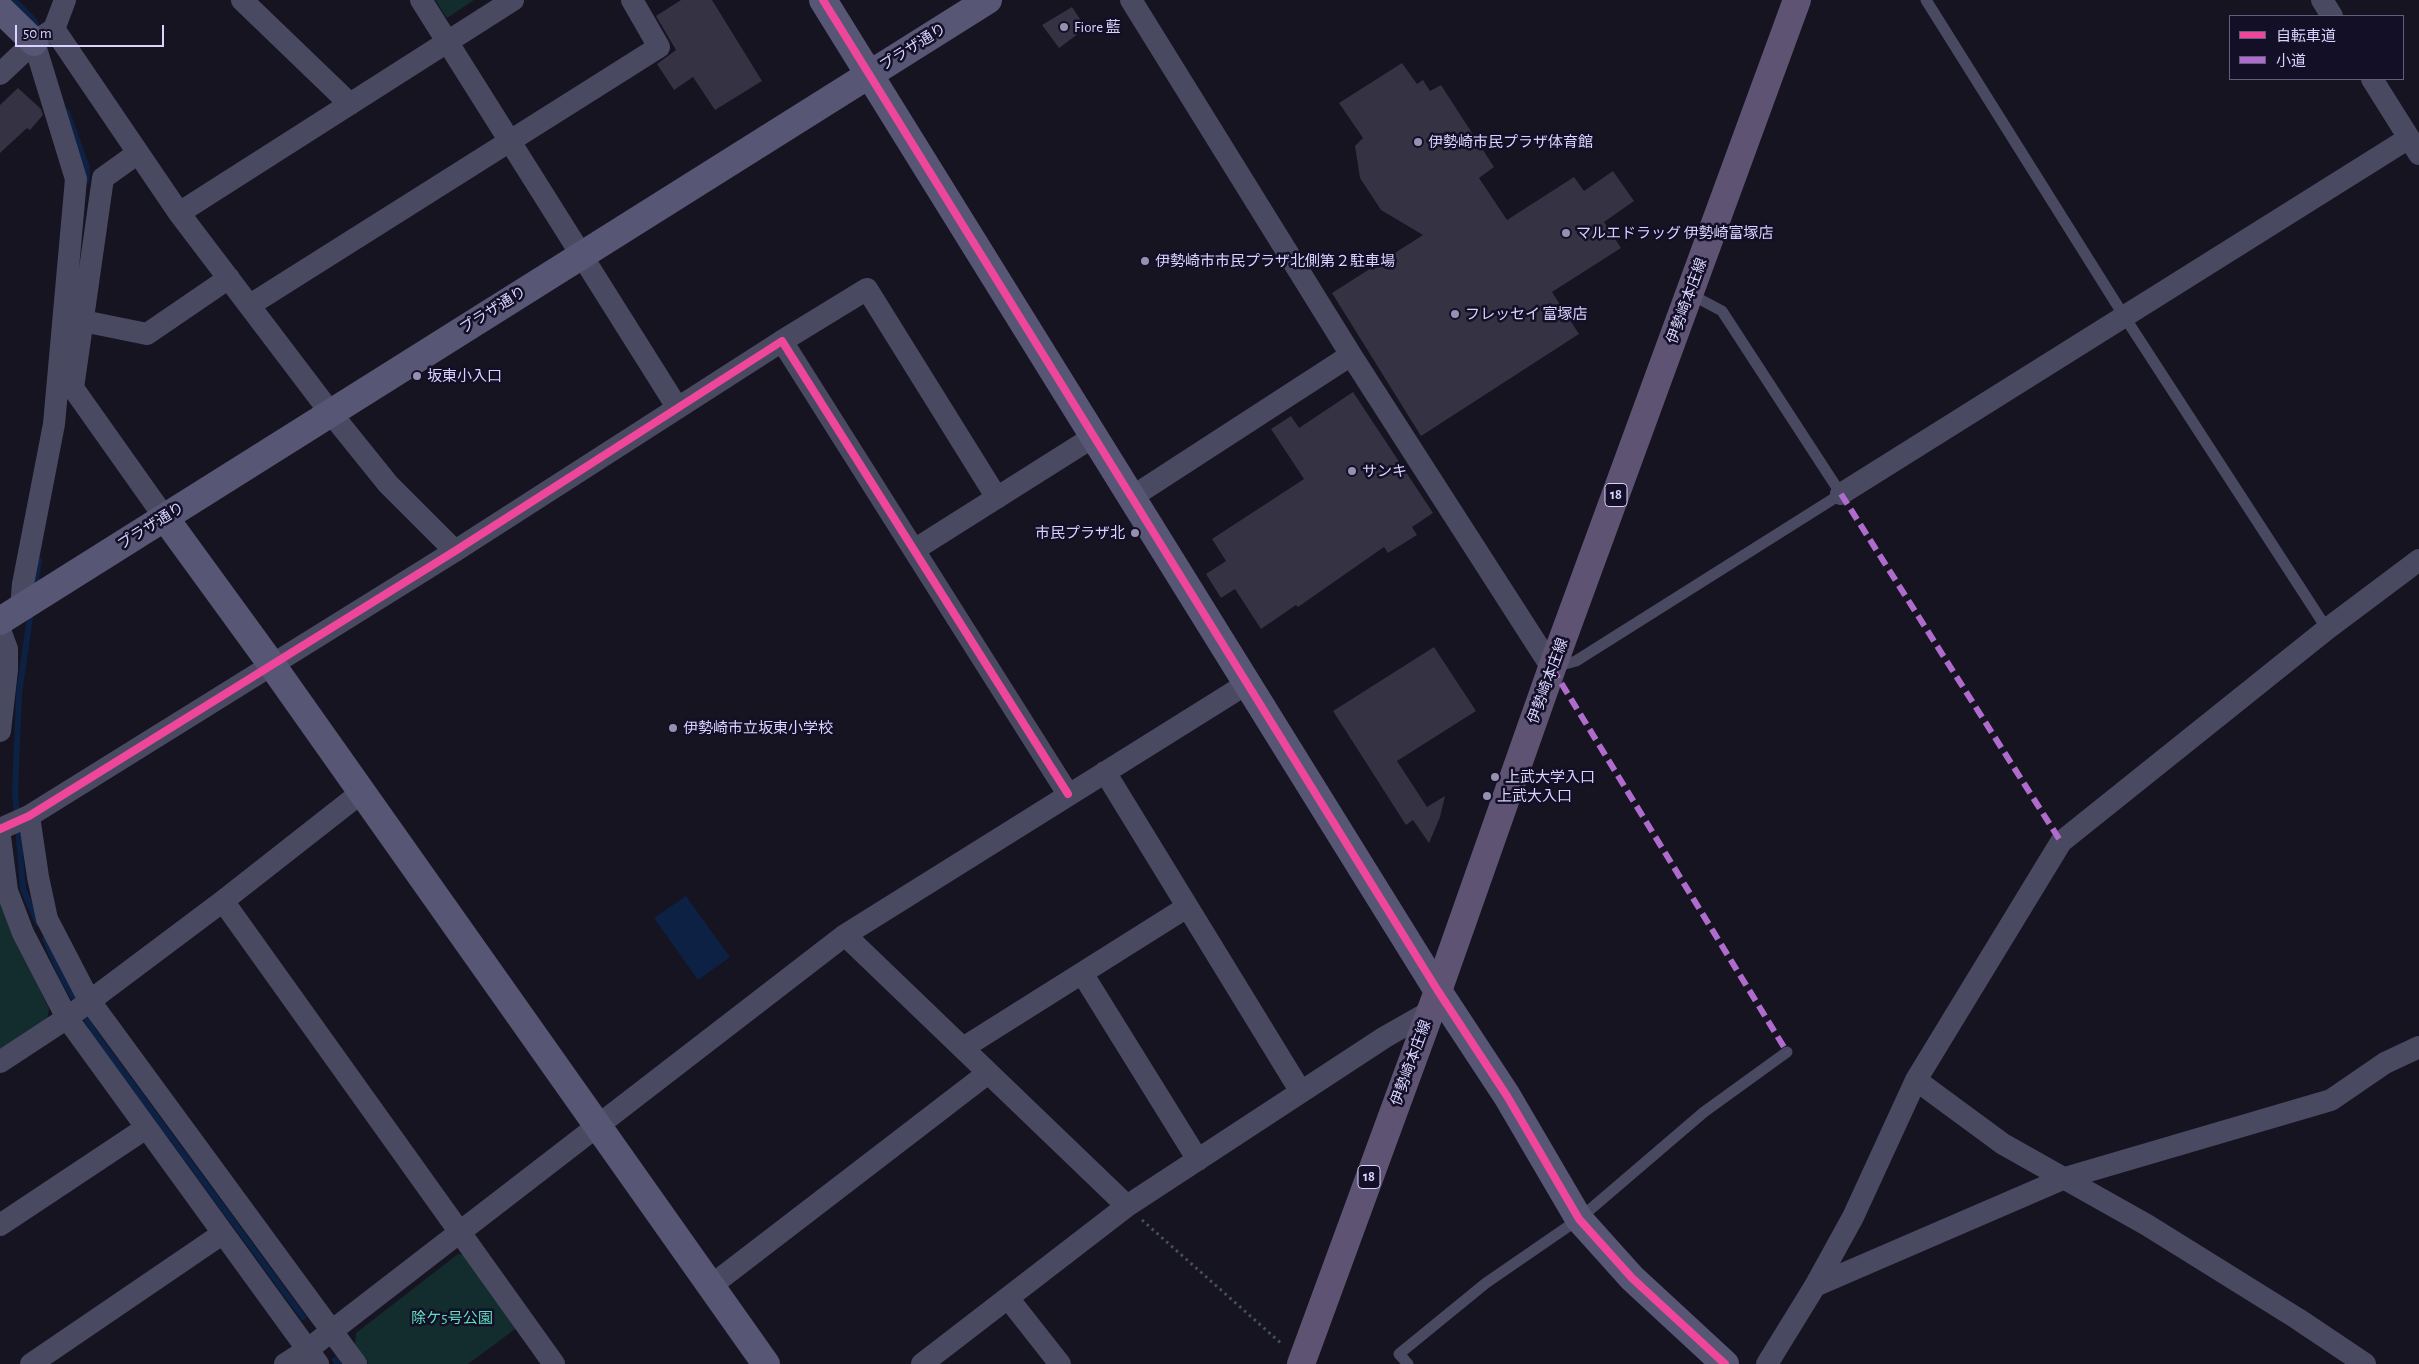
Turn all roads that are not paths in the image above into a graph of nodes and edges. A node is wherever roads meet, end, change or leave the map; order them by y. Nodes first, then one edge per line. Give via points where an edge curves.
1 (65, 0) edge
2 (242, 0) edge
3 (421, 0) edge
4 (513, 0) edge
5 (632, 0) edge
6 (823, 0) edge
7 (988, 0) edge
8 (1131, 0) edge
9 (1797, 0) edge
10 (1926, 0) edge
11 (2322, 0) edge
12 (0, 8) edge
13 (2331, 15) edge
14 (44, 36) junction
15 (448, 42) junction
16 (0, 74) edge
17 (869, 75) junction
18 (2373, 80) edge
19 (350, 104) junction
20 (510, 140) junction
21 (2414, 146) edge
22 (138, 153) junction
23 (179, 213) junction
24 (582, 255) junction
25 (229, 278) junction
26 (1690, 294) junction
27 (250, 306) junction
28 (2124, 316) junction
29 (83, 321) junction
30 (782, 341) junction
31 (1351, 355) junction
32 (677, 407) junction
33 (330, 412) junction
34 (1093, 437) junction
35 (1841, 494) junction
36 (1132, 497) junction
37 (997, 498) junction
38 (165, 518) junction
39 (914, 550) junction
40 (454, 551) junction
41 (2419, 560) edge
42 (10, 615) edge
43 (2327, 629) junction
44 (0, 630) edge
45 (272, 665) junction
46 (1552, 668) junction
47 (1248, 683) junction
48 (0, 731) edge
49 (1105, 772) junction
50 (362, 792) junction
51 (1068, 794) junction
52 (29, 816) junction
53 (0, 829) edge
54 (0, 837) edge
55 (223, 901) junction
56 (1187, 907) junction
57 (845, 935) junction
58 (1082, 973) junction
59 (89, 1000) junction
60 (1434, 1002) junction
61 (68, 1018) junction
62 (2419, 1047) edge
63 (962, 1048) junction
64 (1787, 1052) dead end
65 (0, 1062) edge
66 (988, 1073) junction
67 (1916, 1080) junction
68 (1301, 1092) junction
69 (598, 1125) junction
70 (146, 1128) junction
71 (1198, 1160) junction
72 (2065, 1178) junction
73 (1127, 1206) junction
74 (1579, 1219) junction
75 (0, 1225) edge
76 (460, 1232) junction
77 (222, 1234) junction
78 (712, 1285) junction
79 (1815, 1286) junction
80 (1008, 1298) junction
81 (332, 1331) junction
82 (313, 1357) edge
83 (1301, 1363) edge
84 (31, 1364) edge
85 (286, 1364) edge
86 (356, 1364) edge
87 (554, 1364) edge
88 (766, 1364) edge
89 (922, 1364) edge
90 (1060, 1364) edge
91 (1408, 1364) edge
92 (1725, 1364) edge
93 (1767, 1364) edge
94 (2365, 1364) edge

1 - 14 street
2 - 19 street
3 - 15 street
4 - 15 street
5 - 20 street via 659,47
6 - 17 street
7 - 17 street, プラザ通り
8 - 31 street
9 - 26 main road, 伊勢崎本庄線 / 18
10 - 28 lane
11 - 13 street
12 - 14 street
14 - 16 street
14 - 22 street
14 - 42 street via 76,179 54,424 23,584
15 - 19 street
15 - 20 street
17 - 24 street, プラザ通り
17 - 34 street
18 - 21 street
19 - 23 street
20 - 24 street
20 - 27 street
21 - 28 street
22 - 23 street
22 - 29 street via 103,178
23 - 25 street
24 - 32 street
24 - 33 street, プラザ通り
25 - 27 street
25 - 29 street via 147,334
26 - 35 lane via 1722,311
26 - 46 main road, 伊勢崎本庄線 / 18
27 - 33 street
28 - 35 street
28 - 43 lane
29 - 38 street via 73,388
30 - 32 street
30 - 37 street via 867,289
30 - 39 street
31 - 36 street
31 - 46 street
32 - 40 street
33 - 38 street, プラザ通り
33 - 40 street via 388,484
34 - 36 street
34 - 37 street
35 - 46 lane via 1576,661
36 - 47 street
37 - 39 street
38 - 42 street, プラザ通り
38 - 45 street
39 - 51 street
40 - 45 street
41 - 43 street
43 - 67 street via 2061,842
44 - 48 street via 7,649
45 - 50 street
45 - 52 street
46 - 60 main road, 伊勢崎本庄線 / 18
47 - 49 street
47 - 60 street
49 - 51 street
49 - 56 street
50 - 55 street
50 - 69 street
51 - 57 street
52 - 53 street
52 - 59 street via 47,919
54 - 61 street via 10,900 23,933
55 - 59 street
55 - 76 street
56 - 58 street
56 - 68 street
57 - 63 street
57 - 69 street
58 - 63 street
58 - 71 street
59 - 61 street
59 - 81 street
60 - 68 street
60 - 74 street via 1508,1096
60 - 83 main road, 伊勢崎本庄線 / 18
61 - 65 street
61 - 70 street
62 - 72 street via 2385,1063 2331,1100
63 - 66 street
64 - 74 lane via 1704,1112
66 - 73 street
66 - 78 street
67 - 72 street via 1992,1137
67 - 79 street via 1870,1182
68 - 71 street
69 - 76 street
69 - 78 street
70 - 75 street
70 - 77 street
71 - 73 street
72 - 79 street
72 - 94 street via 2196,1255
73 - 80 street
74 - 91 lane via 1486,1283 1399,1354
74 - 92 street via 1632,1278
76 - 81 street
76 - 87 street
77 - 82 street
77 - 84 street
78 - 88 street
79 - 93 street
80 - 89 street
80 - 90 street
81 - 82 street
81 - 86 street
82 - 85 street

